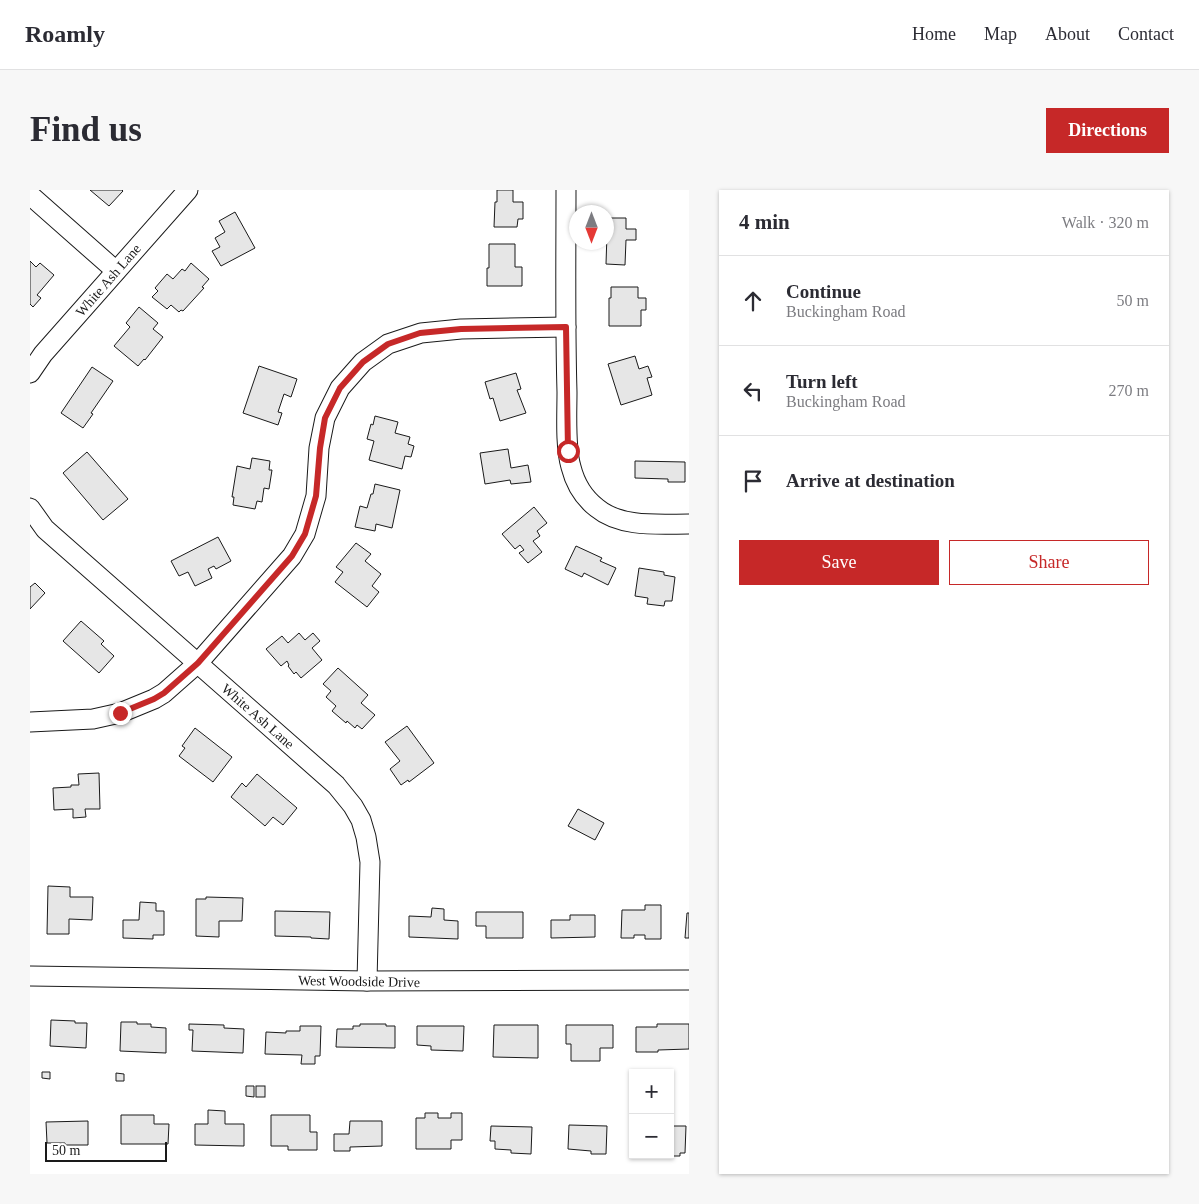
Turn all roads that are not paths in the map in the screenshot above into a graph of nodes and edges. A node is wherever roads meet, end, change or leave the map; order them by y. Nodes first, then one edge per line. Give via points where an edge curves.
1 (188, 190) edge
2 (566, 190) edge
3 (30, 195) edge
4 (116, 270) junction
5 (566, 327) junction
6 (30, 373) edge
7 (30, 508) edge
8 (689, 524) edge
9 (198, 663) junction
10 (30, 722) edge
11 (30, 976) edge
12 (689, 980) edge
13 (367, 981) junction

1 - 4 street, White Ash Lane
2 - 5 street
3 - 4 street
4 - 6 street, White Ash Lane
5 - 8 street via 568,451 570,466 581,490 599,510 624,521
5 - 9 street via 420,333 388,344 363,362 340,388 325,418 316,496 305,534 292,556
7 - 9 street, White Ash Lane via 45,529
9 - 10 street via 164,693 120,713 93,720
9 - 13 street, White Ash Lane via 336,785 361,820 370,862
11 - 13 street, West Woodside Drive
12 - 13 street, West Woodside Drive

